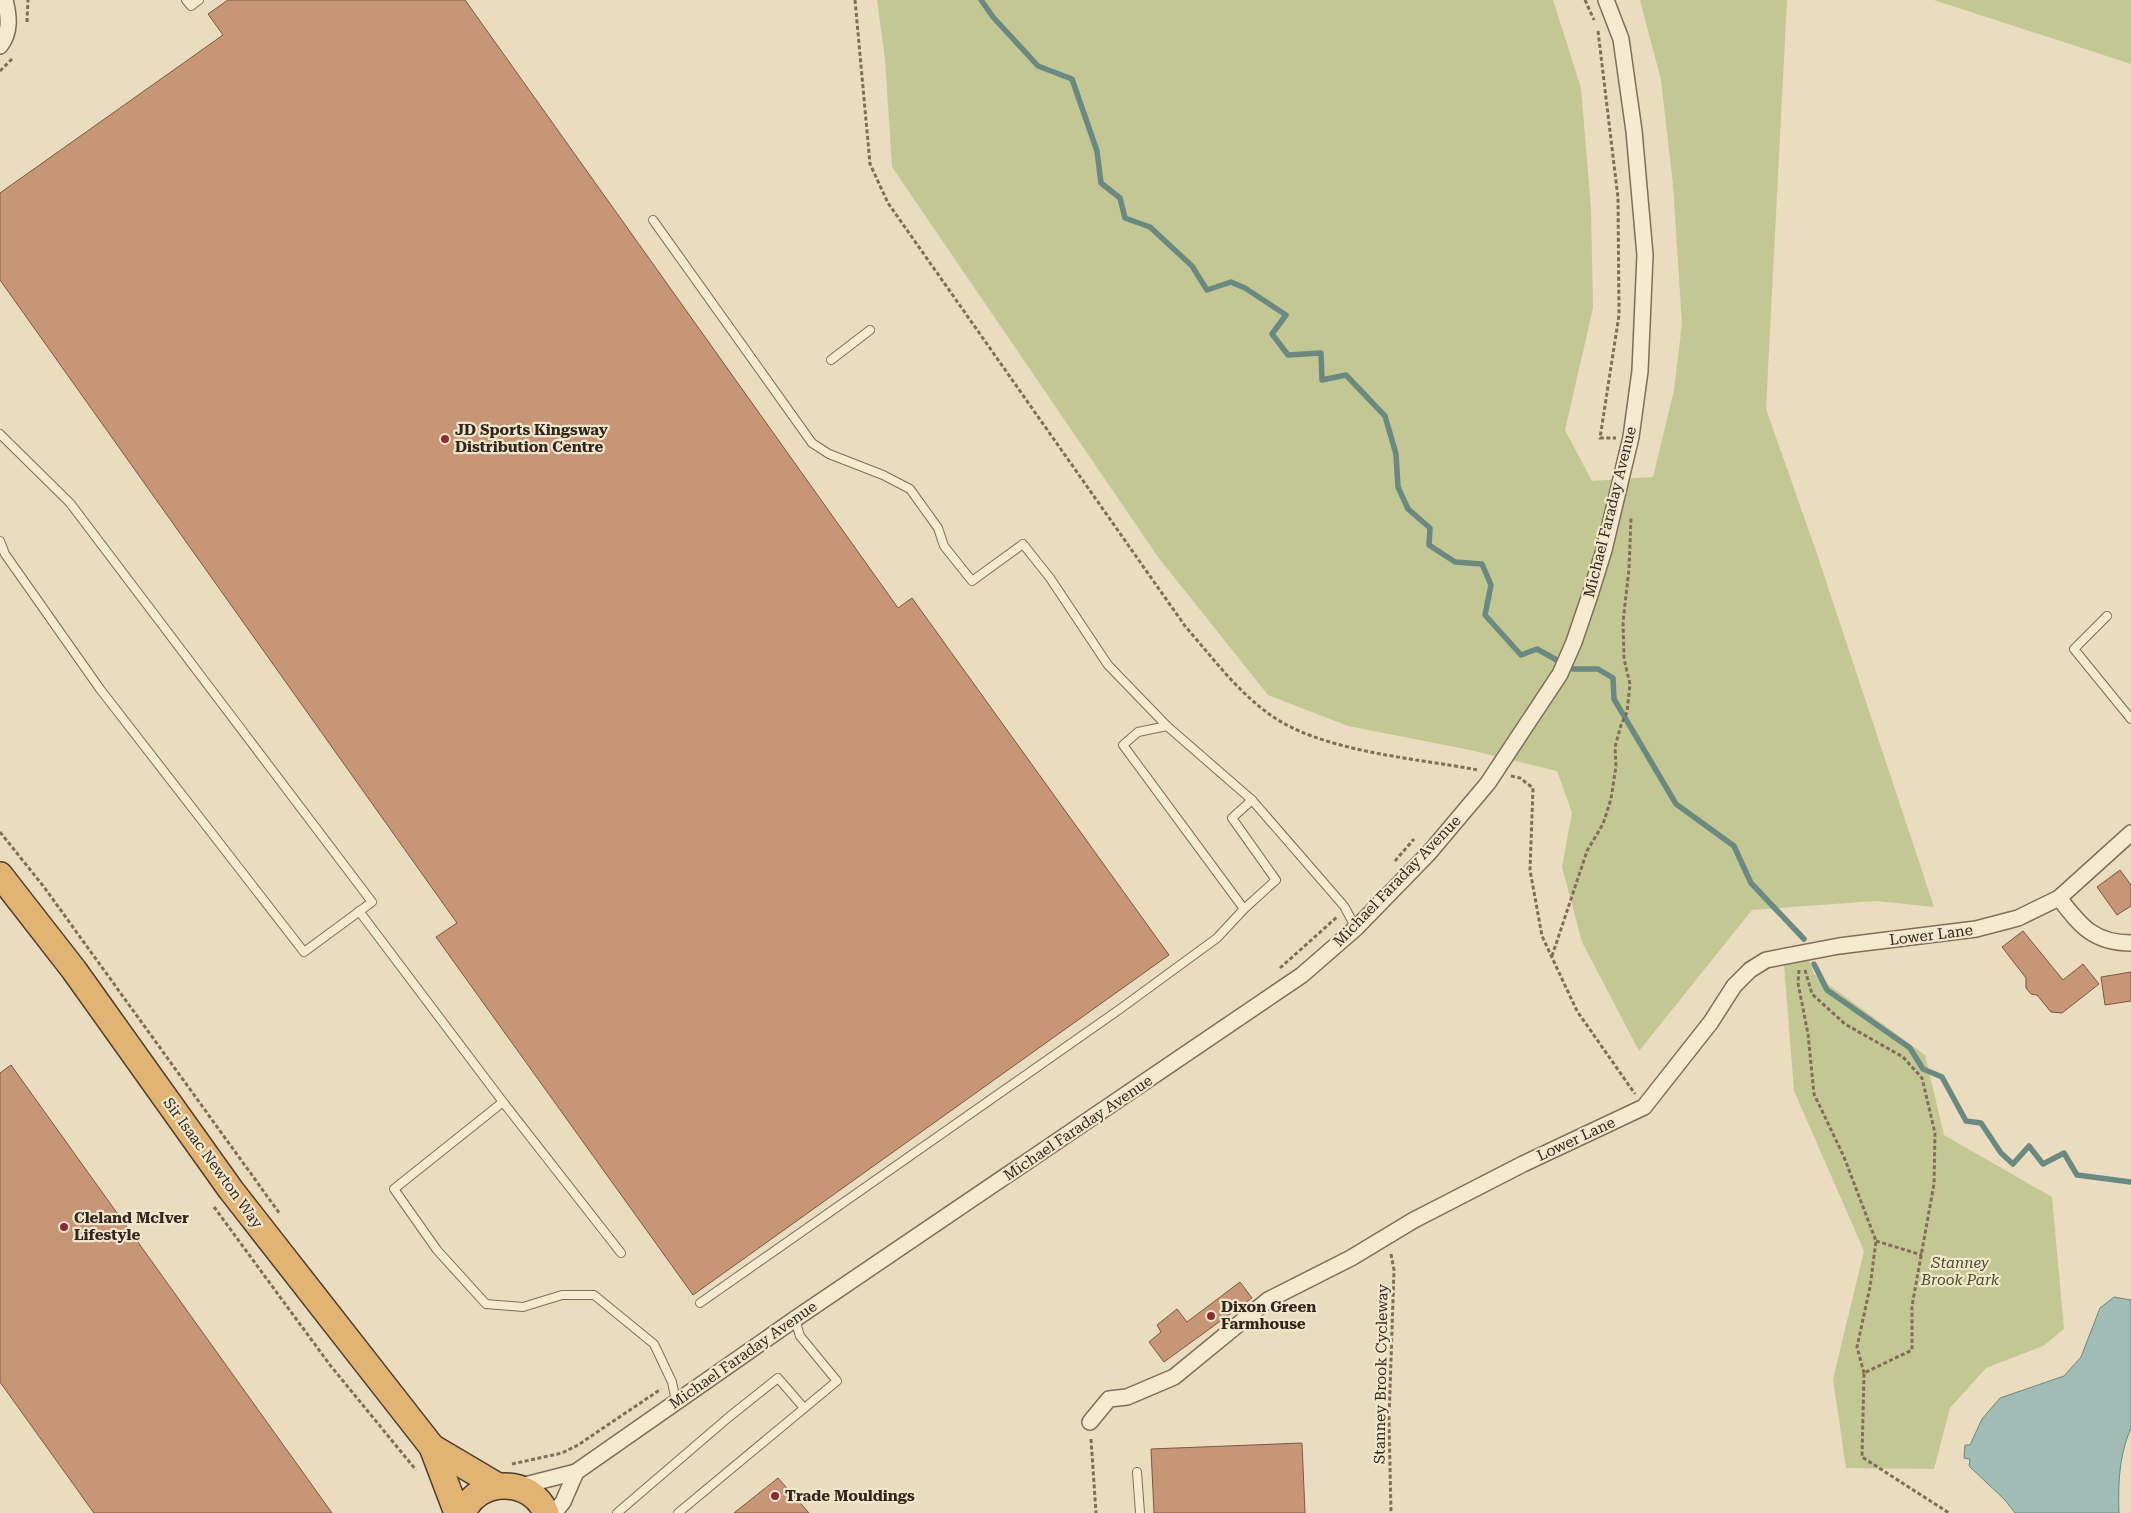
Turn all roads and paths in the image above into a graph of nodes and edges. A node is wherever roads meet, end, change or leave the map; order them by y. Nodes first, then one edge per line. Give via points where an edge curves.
1 (5, 0) edge
2 (199, 0) edge
3 (855, 0) edge
4 (1585, 0) edge
5 (1606, 0) edge
6 (189, 3) edge
7 (0, 46) edge
8 (653, 220) dead end
9 (870, 330) dead end
10 (831, 360) dead end
11 (0, 434) edge
12 (1631, 437) junction
13 (1631, 512) dead end
14 (0, 541) edge
15 (2107, 616) dead end
16 (2131, 719) edge
17 (1167, 726) junction
18 (1495, 773) junction
19 (1252, 800) junction
20 (0, 832) edge
21 (2131, 833) edge
22 (1414, 839) dead end
23 (1392, 865) dead end
24 (0, 875) edge
25 (2059, 898) junction
26 (1244, 909) junction
27 (1346, 909) junction
28 (359, 911) junction
29 (1356, 928) junction
30 (2131, 942) edge
31 (1800, 952) junction
32 (1552, 957) junction
33 (1273, 972) dead end
34 (503, 1102) junction
35 (1644, 1107) junction
36 (286, 1222) dead end
37 (1388, 1236) junction
38 (1876, 1241) junction
39 (621, 1253) dead end
40 (1922, 1255) junction
41 (700, 1303) dead end
42 (795, 1319) junction
43 (1864, 1372) junction
44 (672, 1382) junction
45 (676, 1401) junction
46 (804, 1408) junction
47 (1090, 1422) joint
48 (432, 1447) junction
49 (576, 1472) junction
50 (1137, 1472) dead end
51 (506, 1479) junction
52 (457, 1513) edge
53 (463, 1513) edge
54 (546, 1513) edge
55 (554, 1513) edge
56 (617, 1513) edge
57 (678, 1513) edge
58 (1096, 1513) edge
59 (1140, 1513) edge
60 (1391, 1513) edge
61 (1948, 1513) edge

1 - 7 street via 9,13 8,29
2 - 6 lane
3 - 18 path via 870,164 888,203 1185,626 1233,683 1271,715 1314,738
4 - 12 path via 1598,32 1618,198 1619,315 1600,438
5 - 12 street, Michael Faraday Avenue via 1621,39 1634,131 1645,255 1640,371
8 - 17 lane via 812,442 829,454 910,489 938,528 944,546 972,581 1023,544 1050,578 1108,666
9 - 10 lane
11 - 28 lane via 70,503 372,902
12 - 18 street, Michael Faraday Avenue via 1604,550 1569,652 1560,674
13 - 32 path via 1623,622 1624,659 1630,684 1627,712 1615,747 1611,799 1603,824 1588,851
14 - 28 lane via 5,554 100,689 304,952
15 - 16 lane via 2074,649
17 - 19 lane
17 - 26 lane via 1138,732 1123,745
18 - 29 street, Michael Faraday Avenue via 1430,853
18 - 32 path via 1520,778 1533,788 1530,870 1542,936
19 - 26 lane via 1232,818 1276,880
19 - 27 lane
20 - 36 path via 89,948
21 - 25 street, Lower Lane
22 - 23 path
24 - 48 highway, Sir Isaac Newton Way via 74,970 231,1190
25 - 30 street via 2081,927 2111,941
25 - 31 street, Lower Lane via 2018,918 1976,930
26 - 41 lane via 1217,938 1120,1009
27 - 29 lane
27 - 33 path
28 - 34 lane
29 - 42 street, Michael Faraday Avenue via 1302,975
31 - 35 street, Lower Lane via 1766,960 1750,970 1734,986 1711,1022
31 - 38 path via 1798,983 1808,1034 1814,1094 1844,1157
31 - 40 path via 1812,994 1846,1024 1903,1057 1922,1078 1935,1133 1934,1184
32 - 35 path via 1577,1011
34 - 39 lane
34 - 44 lane via 394,1189 437,1250 486,1304 523,1307 562,1295 594,1295 654,1344
35 - 37 street, Lower Lane via 1523,1164
37 - 47 street, Lower Lane via 1268,1300 1174,1377 1126,1397 1109,1399
37 - 60 path, Stanney Brook Cycleway via 1394,1270 1389,1420
38 - 40 path
38 - 43 path via 1857,1347
40 - 43 path via 1912,1306 1912,1350
42 - 45 street, Michael Faraday Avenue
42 - 46 lane via 800,1336 837,1381
43 - 61 path via 1862,1457
44 - 45 lane
44 - 51 path via 578,1445 538,1460
45 - 49 street, Michael Faraday Avenue
46 - 56 lane via 778,1378
46 - 57 lane
47 - 58 path
48 - 51 highway, Sir Isaac Newton Way
48 - 52 highway, Sir Isaac Newton Way
49 - 51 street
49 - 55 street via 563,1502
50 - 59 lane
51 - 53 highway via 473,1498
51 - 54 highway, Sir Isaac Newton Way via 537,1499

